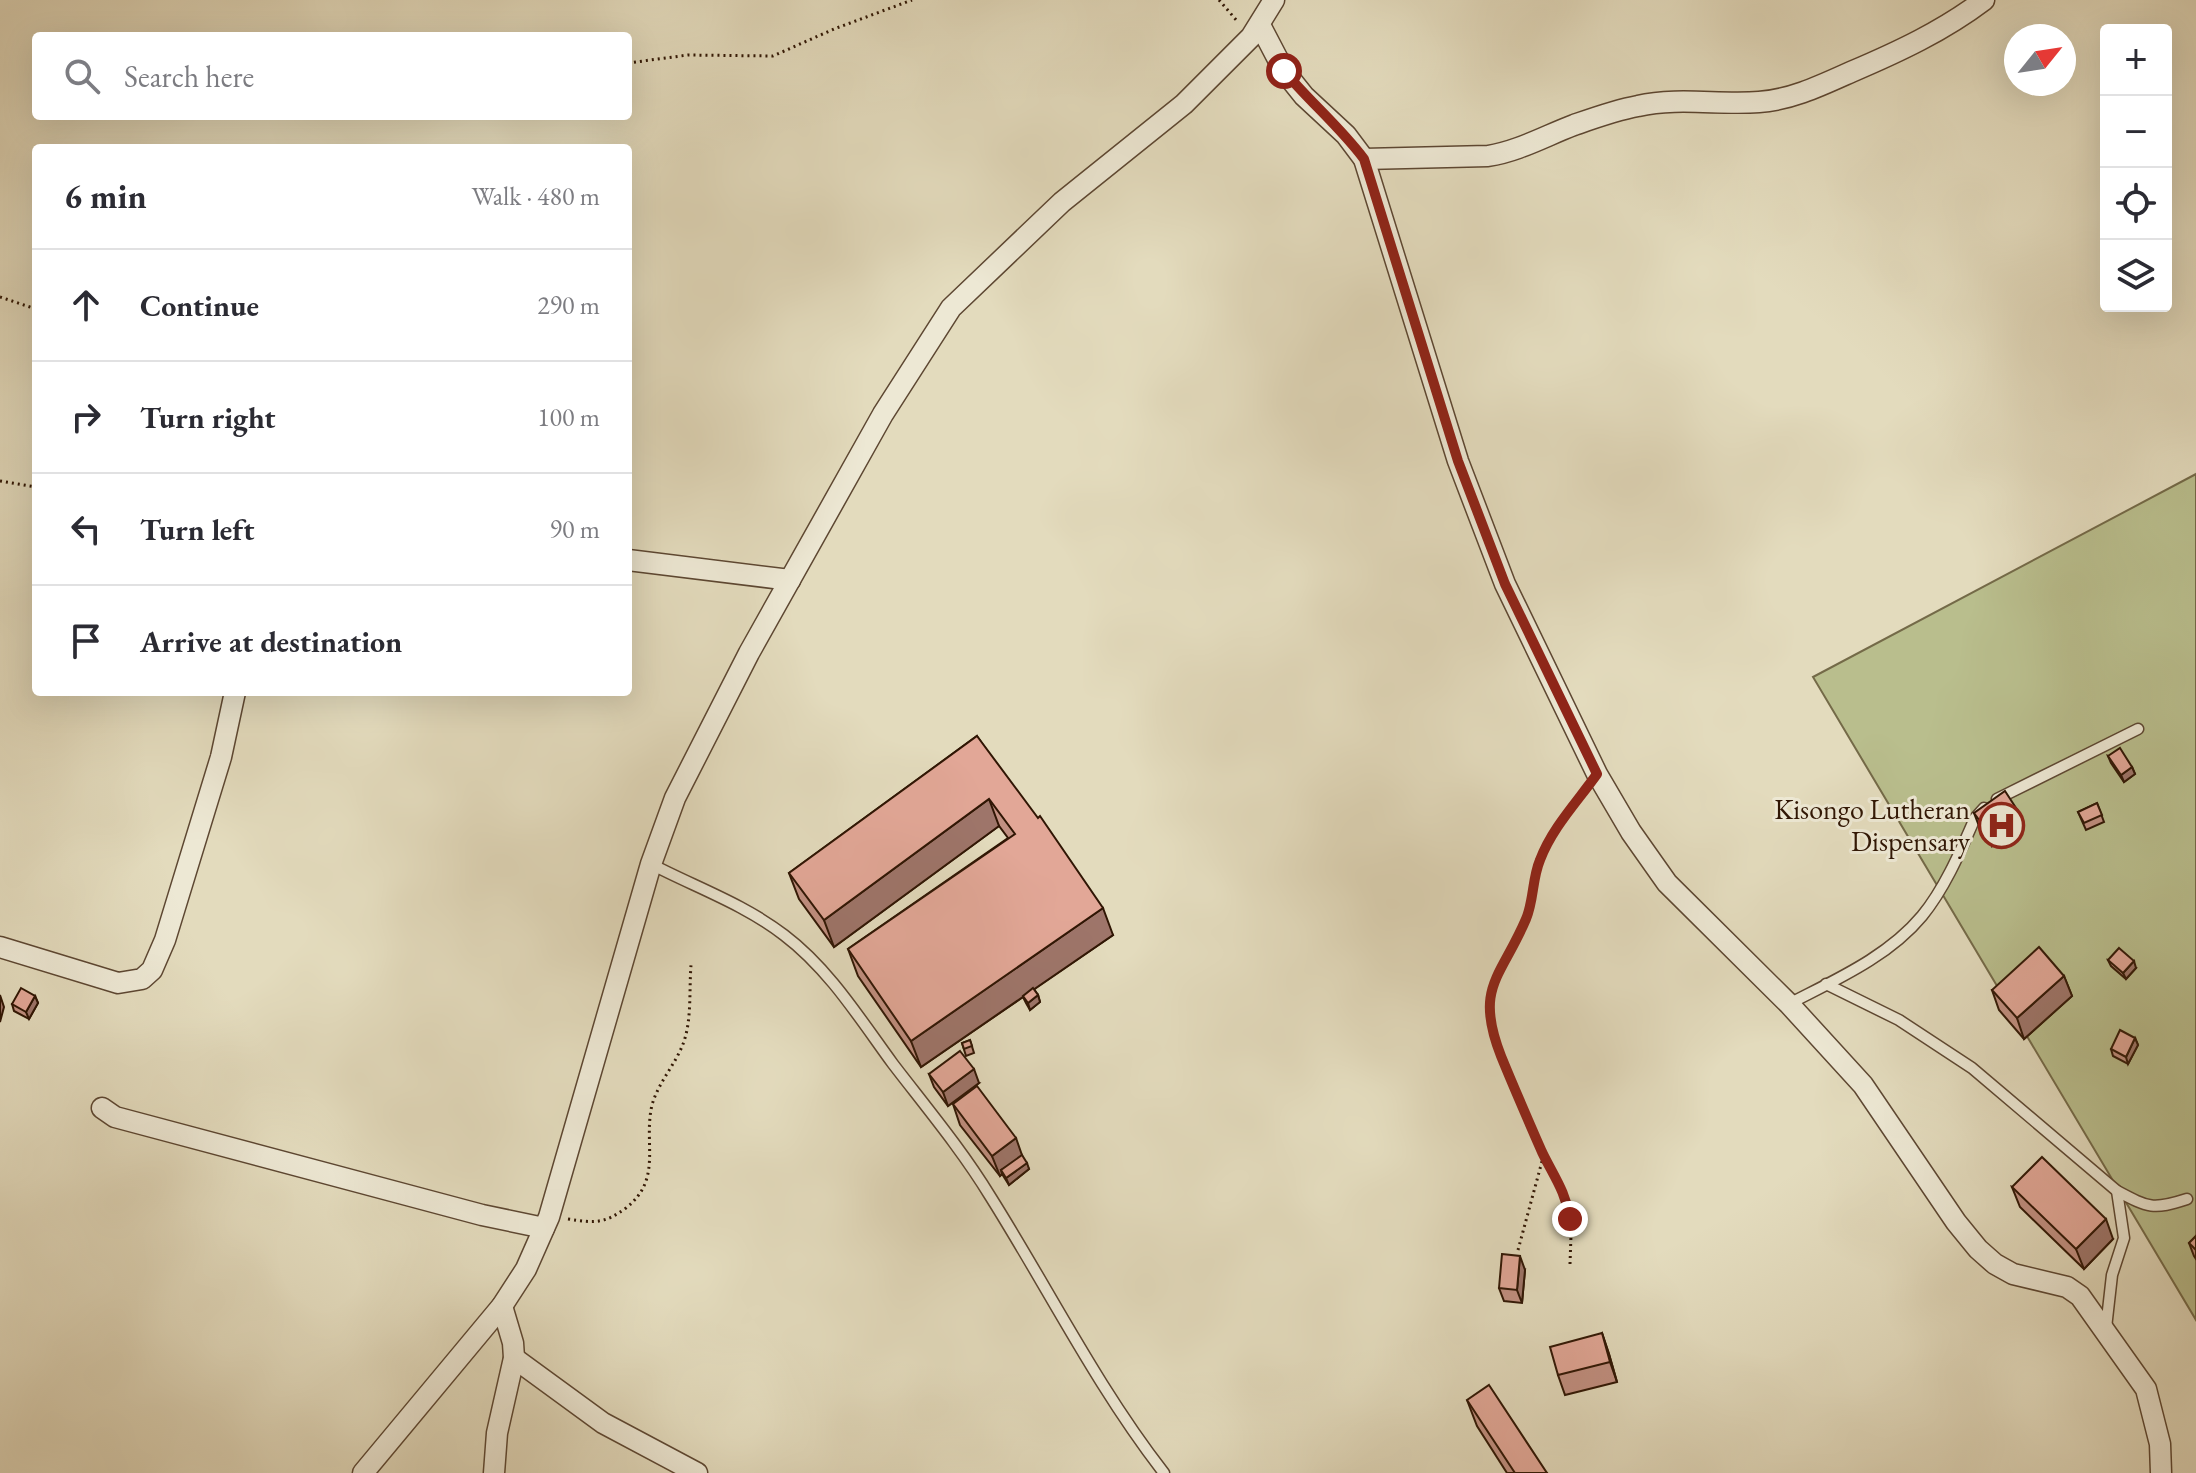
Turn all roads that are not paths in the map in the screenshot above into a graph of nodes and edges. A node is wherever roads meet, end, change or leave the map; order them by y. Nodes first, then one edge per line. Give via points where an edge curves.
1 (1274, 0) edge
2 (1984, 0) edge
3 (1256, 31) junction
4 (1364, 159) junction
5 (632, 560) edge
6 (790, 580) junction
7 (234, 696) edge
8 (2138, 729) dead end
9 (651, 864) junction
10 (0, 947) edge
11 (1826, 984) junction
12 (1789, 1004) junction
13 (102, 1108) dead end
14 (2117, 1191) junction
15 (2187, 1199) dead end
16 (546, 1222) junction
17 (502, 1306) junction
18 (2105, 1330) junction
19 (514, 1358) junction
20 (363, 1473) edge
21 (494, 1473) edge
22 (697, 1473) edge
23 (1164, 1473) edge
24 (2161, 1473) edge

1 - 3 street
2 - 4 street via 1905,49 1778,99 1659,101 1573,125 1508,153
3 - 4 street via 1304,96
3 - 6 street via 1184,104 1062,202 951,308 883,414
4 - 12 street via 1458,461 1500,570 1597,774 1667,883
5 - 6 street
6 - 9 street via 706,733
7 - 10 street via 221,757 152,970 134,982 118,983
8 - 11 lane via 1988,804 1975,818 1922,916 1898,941
9 - 16 street
9 - 23 lane via 785,935 823,971 988,1193
11 - 12 lane
11 - 14 lane via 1899,1020 1972,1068
12 - 18 street via 1863,1085 1978,1249 2013,1274 2067,1287
13 - 16 street via 115,1117 482,1215
14 - 15 lane via 2159,1208
14 - 18 lane via 2124,1238 2112,1275
16 - 17 street via 526,1269
17 - 19 street
17 - 20 street
18 - 24 street via 2146,1389 2160,1444
19 - 21 street
19 - 22 street via 603,1423

